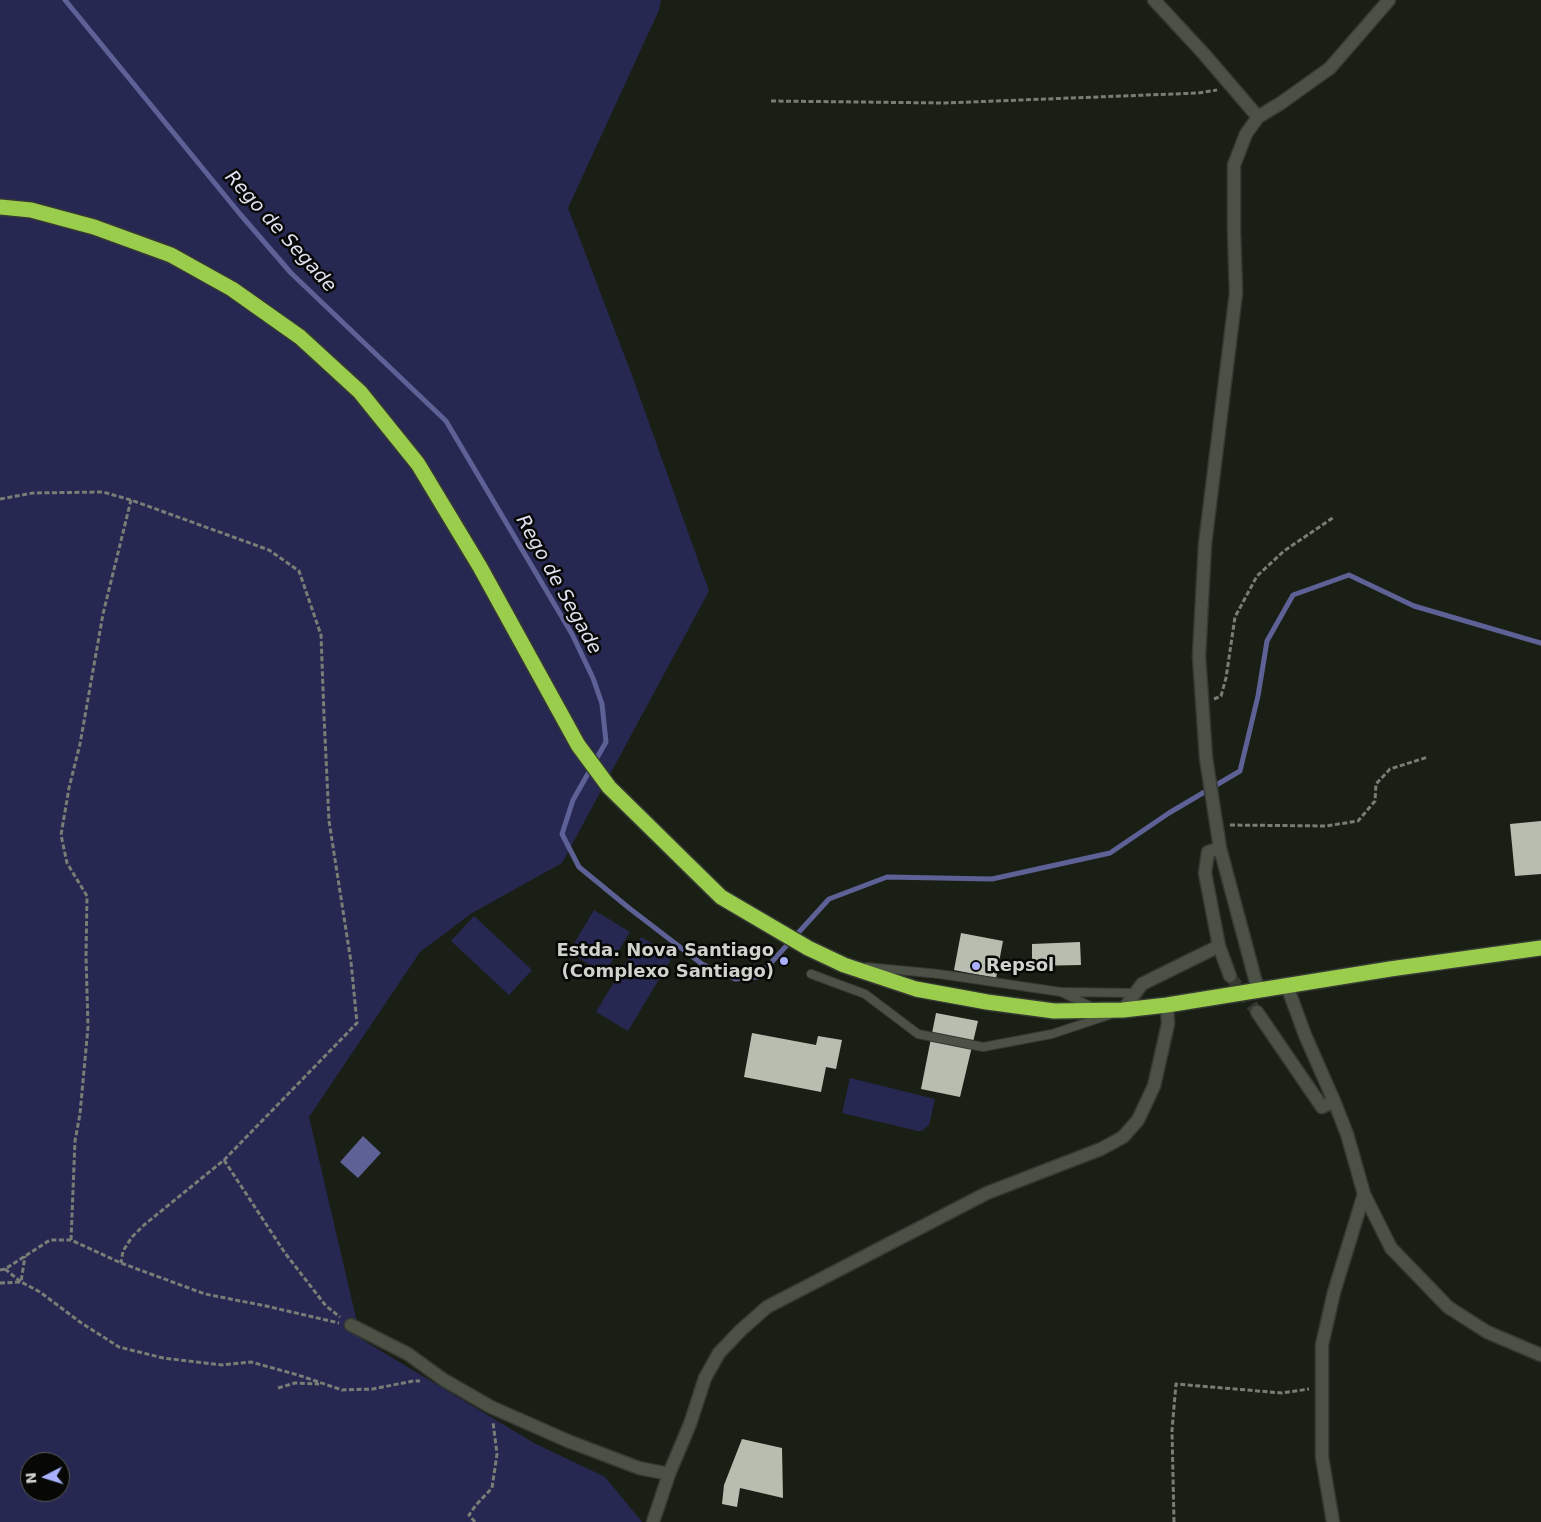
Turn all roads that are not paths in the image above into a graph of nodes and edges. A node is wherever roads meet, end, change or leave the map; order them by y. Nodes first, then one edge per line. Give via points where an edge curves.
1 (1154, 0) edge
2 (1389, 0) edge
3 (1258, 116) junction
4 (0, 207) edge
5 (1220, 848) junction
6 (1219, 946) junction
7 (1541, 948) edge
8 (844, 964) junction
9 (811, 974) dead end
10 (1230, 976) tunnel mouth
11 (1287, 986) junction
12 (1258, 990) junction
13 (1061, 992) junction
14 (1136, 993) junction
15 (1167, 1005) junction
16 (1099, 1010) junction
17 (1123, 1010) junction
18 (1257, 1012) tunnel mouth
19 (1334, 1101) junction
20 (1364, 1194) junction
21 (350, 1325) road end
22 (1541, 1355) edge
23 (669, 1474) junction
24 (653, 1522) edge
25 (1333, 1522) edge

1 - 3 street
2 - 3 street via 1330,68
3 - 5 street via 1246,134 1234,166 1236,293 1206,544 1199,656 1206,758
4 - 8 highway via 31,210 94,227 171,255 232,289 300,337 360,392 418,464 480,567 578,745 609,787 721,897 808,948
5 - 6 street via 1208,852 1205,873
5 - 12 street
6 - 10 street
6 - 14 street via 1142,984
7 - 11 highway
8 - 13 lane
8 - 16 highway via 916,989 987,1002 1054,1011
9 - 17 lane via 865,994 918,1034 983,1047 1052,1034
11 - 12 highway
11 - 19 street
12 - 15 highway
13 - 14 lane
13 - 16 lane
14 - 17 street
15 - 17 highway
15 - 23 street via 1168,1024 1154,1086 1138,1120 1123,1137 1101,1149 987,1193 767,1307 719,1353 705,1378
16 - 17 highway
18 - 19 street via 1322,1107
19 - 20 street
20 - 22 street via 1391,1248 1448,1307 1487,1332
20 - 25 street via 1334,1292 1322,1345 1322,1457
21 - 23 street via 408,1354 444,1380 491,1406 568,1441 639,1468
23 - 24 street

